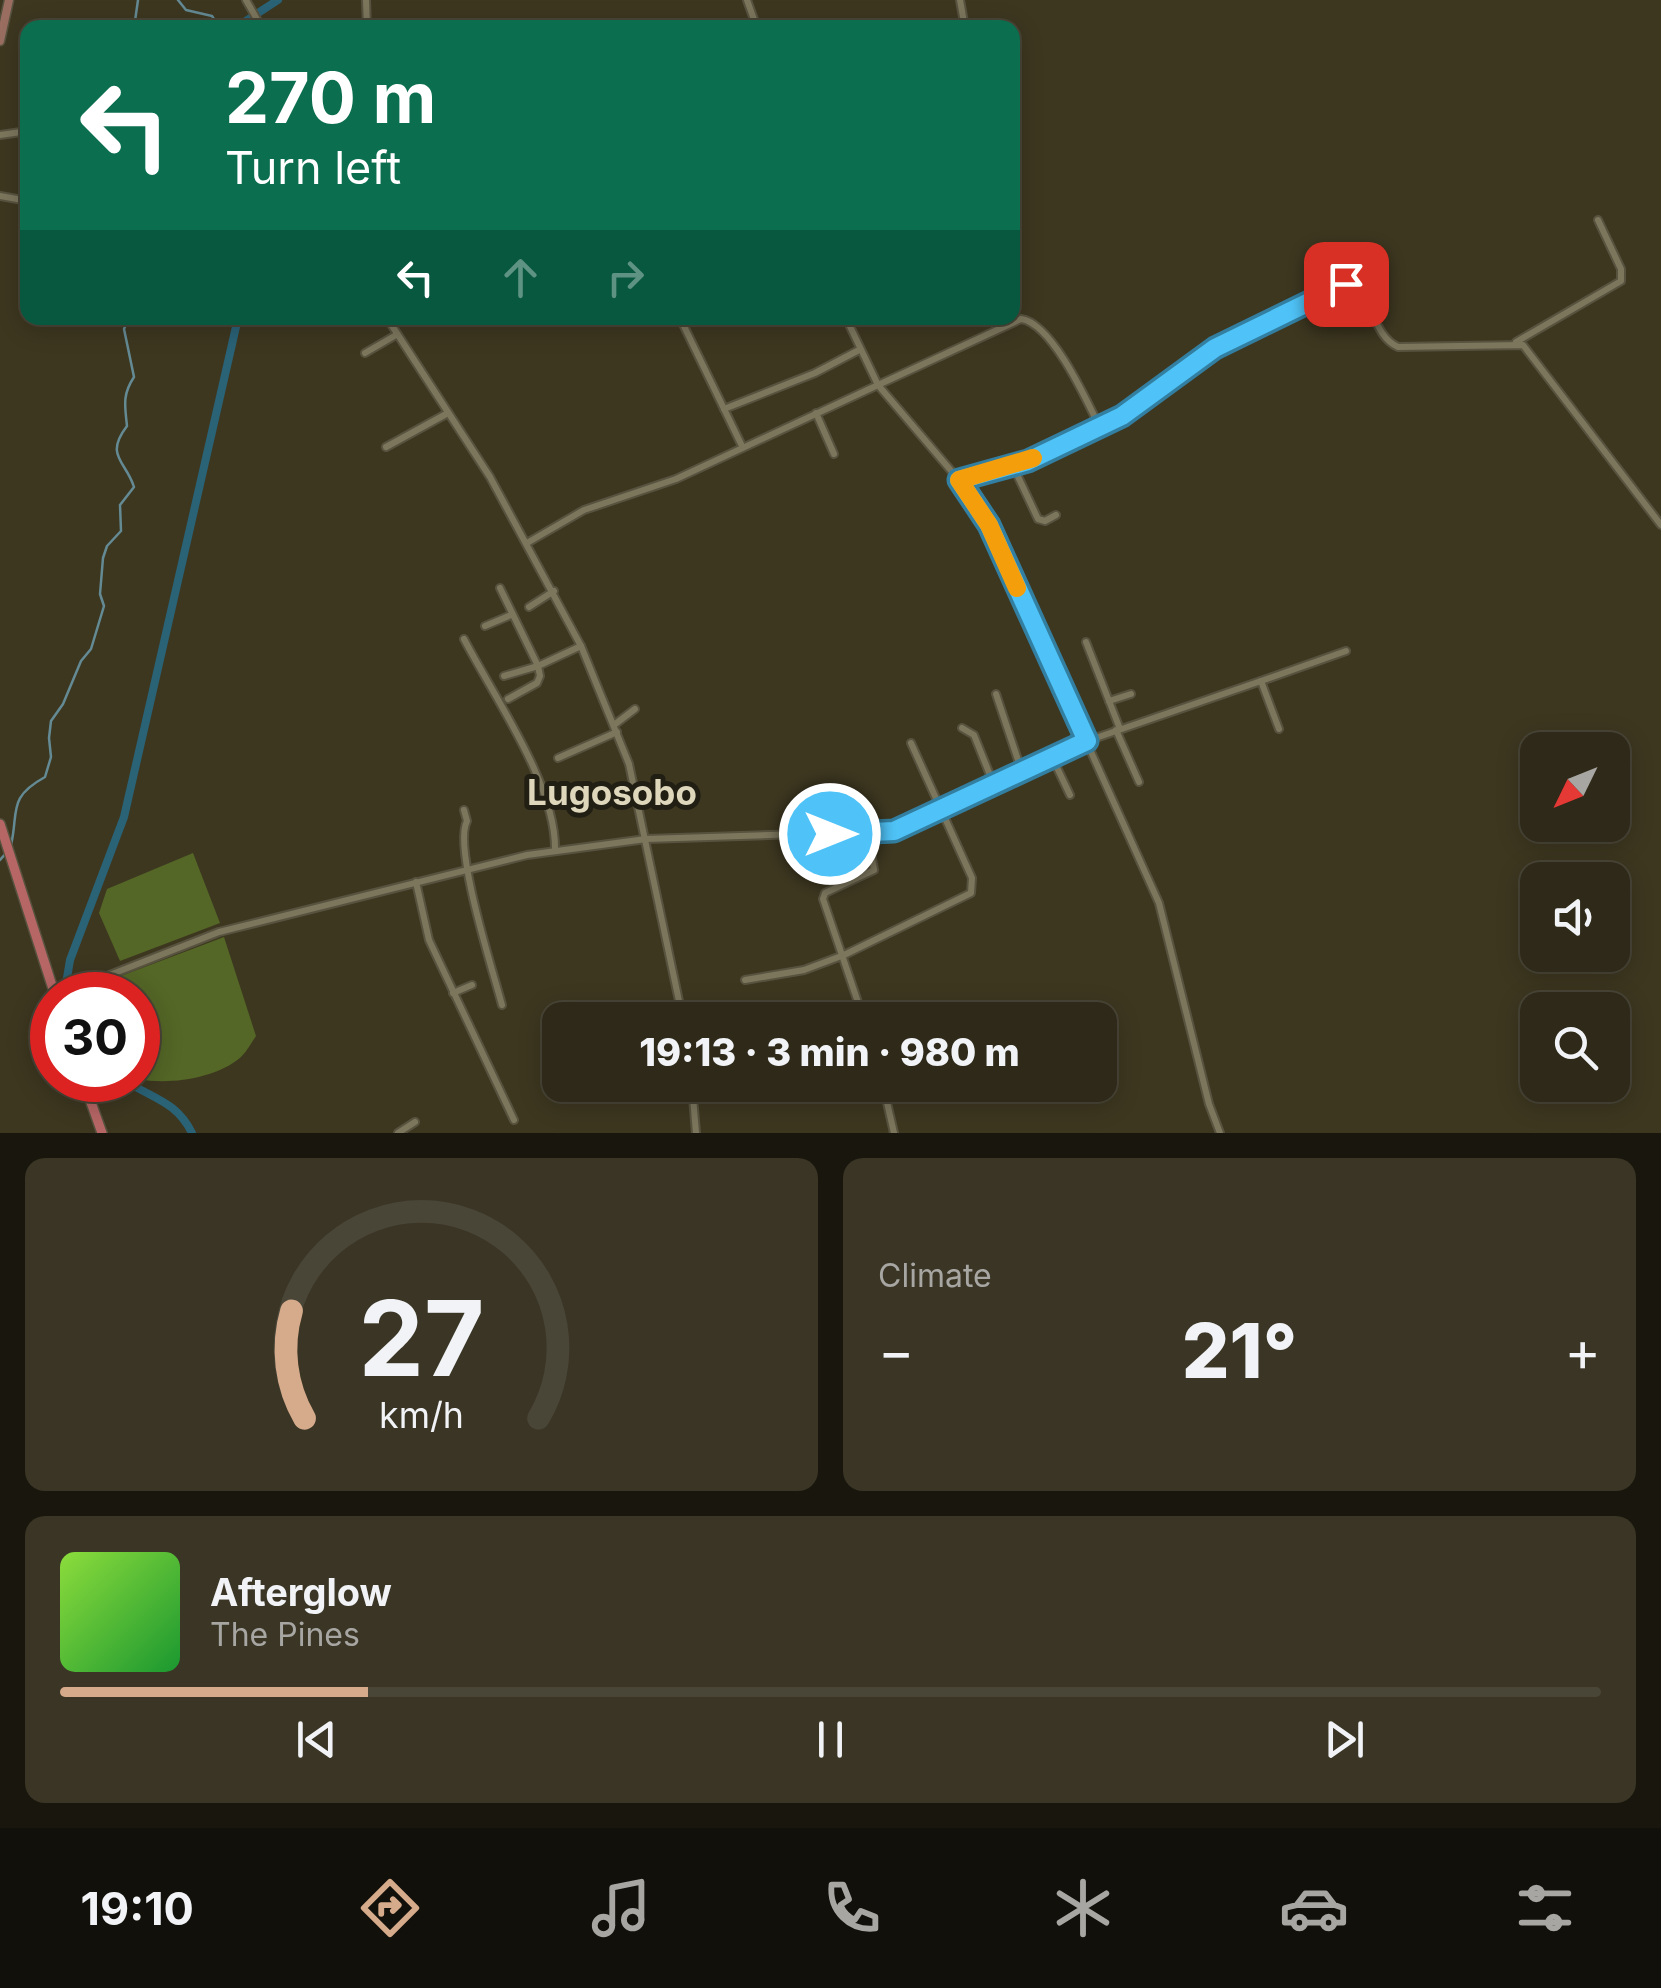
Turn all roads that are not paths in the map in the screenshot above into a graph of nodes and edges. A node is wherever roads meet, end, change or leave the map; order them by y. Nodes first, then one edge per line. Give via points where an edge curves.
1 (9, 0) edge
2 (0, 42) edge
3 (1598, 220) dead end
4 (1020, 321) edge
5 (391, 325) edge
6 (683, 325) edge
7 (849, 325) edge
8 (1011, 325) edge
9 (396, 335) junction
10 (1515, 343) junction
11 (859, 350) junction
12 (365, 354) dead end
13 (878, 384) junction
14 (724, 409) junction
15 (816, 412) junction
16 (448, 413) junction
17 (1100, 428) junction
18 (742, 446) junction
19 (386, 447) dead end
20 (834, 454) dead end
21 (1013, 466) junction
22 (959, 480) junction
23 (1056, 515) dead end
24 (1661, 525) edge
25 (528, 542) junction
26 (500, 588) dead end
27 (554, 591) junction
28 (528, 607) dead end
29 (512, 615) junction
30 (485, 626) dead end
31 (464, 639) dead end
32 (1086, 642) dead end
33 (581, 646) junction
34 (1346, 651) dead end
35 (538, 666) junction
36 (504, 676) dead end
37 (1260, 681) junction
38 (996, 694) dead end
39 (1131, 694) dead end
40 (508, 699) dead end
41 (1109, 701) junction
42 (635, 709) dead end
43 (616, 728) junction
44 (962, 728) dead end
45 (1279, 729) dead end
46 (1118, 730) junction
47 (1087, 741) junction
48 (911, 744) dead end
49 (1052, 757) junction
50 (558, 758) dead end
51 (1022, 772) junction
52 (1139, 782) dead end
53 (994, 785) junction
54 (1070, 795) dead end
55 (464, 810) dead end
56 (942, 810) junction
57 (0, 824) edge
58 (868, 834) junction
59 (646, 839) junction
60 (555, 852) junction
61 (468, 872) junction
62 (416, 882) junction
63 (844, 955) junction
64 (54, 972) edge
65 (116, 972) edge
66 (745, 980) dead end
67 (472, 985) dead end
68 (453, 992) junction
69 (681, 1002) edge
70 (858, 1002) edge
71 (502, 1005) dead end
72 (91, 1102) edge
73 (693, 1102) edge
74 (888, 1102) edge
75 (514, 1120) dead end
76 (416, 1122) dead end
77 (102, 1133) edge
78 (398, 1133) edge
79 (696, 1133) edge
80 (894, 1133) edge
81 (1220, 1133) edge

1 - 2 street
3 - 10 street via 1621,281
4 - 17 street via 1035,323 1074,376
5 - 9 street
6 - 14 street
7 - 11 street
8 - 13 street
9 - 12 street
9 - 16 street
10 - 17 street via 1398,348 1386,340 1355,284 1346,284 1215,348
10 - 24 street
11 - 13 street
11 - 14 street
13 - 15 street
13 - 22 street
14 - 18 street
15 - 18 street
15 - 20 street
16 - 19 street
16 - 25 street
17 - 21 street
18 - 25 street via 676,479 584,510
21 - 22 street
21 - 23 street via 1036,516 1045,521
22 - 47 street via 989,525
25 - 27 street
26 - 29 street
27 - 28 street
27 - 33 street
29 - 30 street
29 - 35 street
31 - 60 street via 534,769 553,823
32 - 41 street
33 - 35 street
33 - 43 street
34 - 37 street
35 - 36 street
35 - 40 street via 539,681
37 - 45 street
37 - 46 street
38 - 51 street
39 - 41 street
41 - 46 street
42 - 43 street
43 - 50 street
43 - 59 street
44 - 53 street via 974,735
46 - 47 street
46 - 52 street
47 - 49 street
47 - 81 street via 1158,903
48 - 56 street
49 - 51 street
49 - 54 street
51 - 53 street
53 - 56 street
55 - 61 street
56 - 58 street via 894,831
56 - 63 street via 972,878 971,893
57 - 64 main road
58 - 59 street
58 - 63 street via 874,870 825,892 823,899
59 - 60 street
59 - 69 street
60 - 61 street
61 - 62 street
61 - 71 street
62 - 65 street via 219,932
62 - 68 street via 429,940
63 - 66 street
63 - 70 street
67 - 68 street
68 - 75 street
72 - 77 main road
73 - 79 street
74 - 80 street
76 - 78 street

